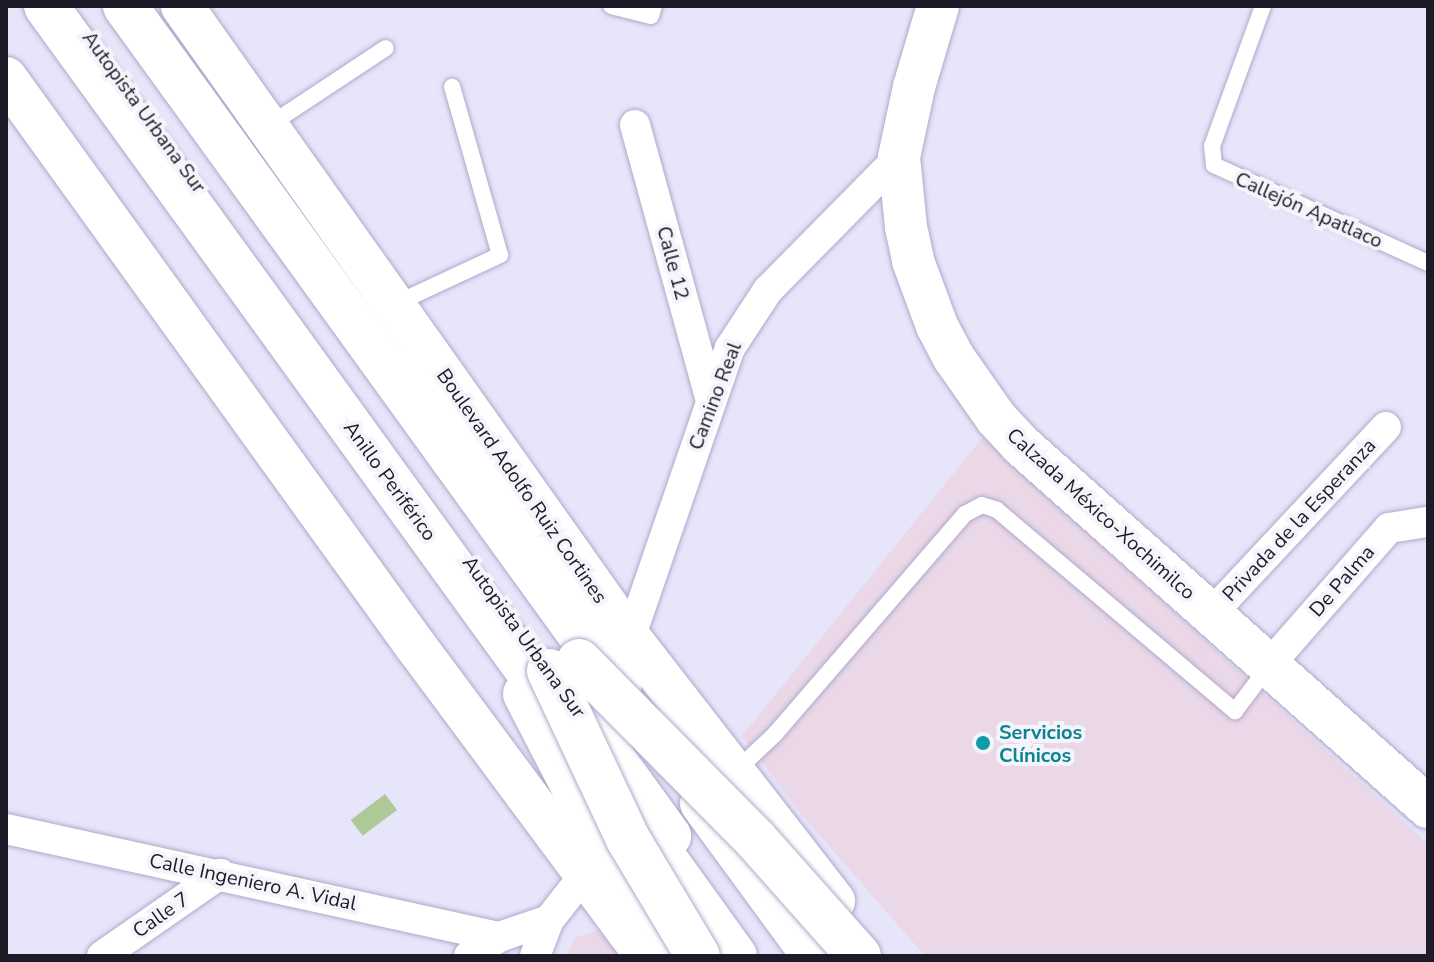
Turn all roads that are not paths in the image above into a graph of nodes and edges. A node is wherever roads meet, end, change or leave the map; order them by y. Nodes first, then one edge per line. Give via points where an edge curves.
1 (46, 6) edge
2 (68, 6) edge
3 (106, 6) edge
4 (125, 6) edge
5 (182, 6) edge
6 (611, 6) edge
7 (654, 6) edge
8 (938, 6) edge
9 (1263, 6) edge
10 (386, 48) dead end
11 (6, 78) edge
12 (452, 87) dead end
13 (635, 125) dead end
14 (268, 126) junction
15 (899, 157) junction
16 (1428, 263) edge
17 (394, 304) junction
18 (711, 400) junction
19 (1386, 427) dead end
20 (1428, 522) edge
21 (478, 603) junction
22 (1211, 614) junction
23 (630, 638) junction
24 (1269, 665) junction
25 (564, 666) junction
26 (620, 690) junction
27 (734, 772) junction
28 (1426, 801) edge
29 (6, 829) edge
30 (586, 873) junction
31 (220, 874) junction
32 (816, 877) junction
33 (549, 920) junction
34 (499, 937) junction
35 (102, 956) edge
36 (469, 956) edge
37 (535, 956) edge
38 (647, 956) edge
39 (661, 956) edge
40 (698, 956) edge
41 (735, 956) edge
42 (756, 956) edge
43 (793, 956) edge
44 (814, 956) edge
45 (859, 956) edge
46 (875, 956) edge

1 - 21 highway, Anillo Periférico
2 - 25 highway, Autopista Urbana Sur
3 - 25 highway, Autopista Urbana Sur
4 - 26 highway
5 - 14 main road, Boulevard Adolfo Ruiz Cortines
6 - 7 lane via 651,16
8 - 15 main road, Calzada México-Xochimilco
9 - 16 lane, Callejón Apatlaco via 1212,146 1214,165
10 - 14 lane
11 - 30 main road
12 - 17 lane via 500,255
13 - 18 street, Calle 12
14 - 17 main road, Boulevard Adolfo Ruiz Cortines
15 - 18 street, Camino Real via 768,290 730,348
15 - 22 main road, Calzada México-Xochimilco via 906,227 924,294 974,389 1021,445
17 - 23 main road, Boulevard Adolfo Ruiz Cortines
18 - 23 street, Camino Real
19 - 22 street, Privada de la Esperanza
20 - 24 street, De Palma via 1389,528
21 - 39 highway
21 - 41 highway, Anillo Periférico
22 - 24 main road, Calzada México-Xochimilco
23 - 27 main road, Boulevard Adolfo Ruiz Cortines
24 - 27 lane via 1235,711 997,510 982,505 965,514 775,734
24 - 28 main road, Calzada México-Xochimilco
25 - 40 highway, bridge via 600,784
25 - 42 highway, Autopista Urbana Sur, bridge
25 - 43 highway, Autopista Urbana Sur, bridge
25 - 45 highway, bridge via 756,840
26 - 32 highway
26 - 44 highway
27 - 32 main road, Boulevard Adolfo Ruiz Cortines
29 - 31 street, Calle Ingeniero A. Vidal
30 - 33 street
30 - 38 main road
31 - 34 street, Calle Ingeniero A. Vidal
31 - 35 street, Calle 7
32 - 46 main road, Boulevard Adolfo Ruiz Cortines
33 - 34 street
33 - 37 street
34 - 36 street

